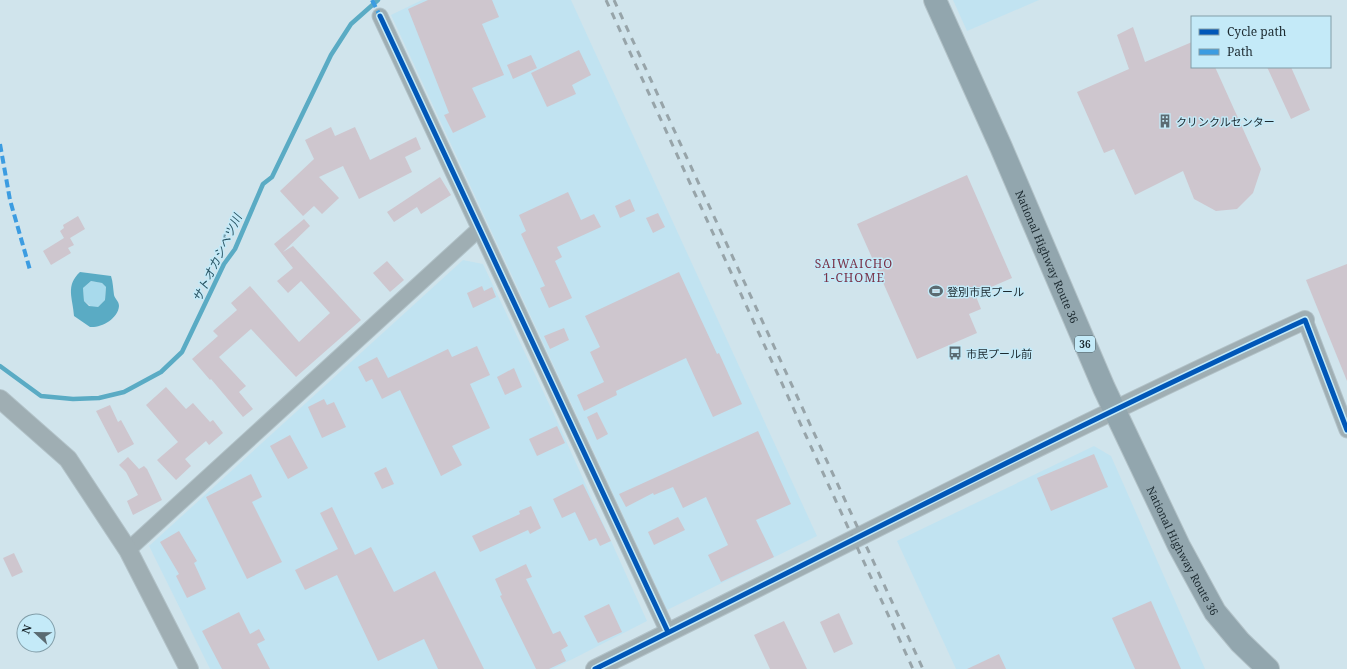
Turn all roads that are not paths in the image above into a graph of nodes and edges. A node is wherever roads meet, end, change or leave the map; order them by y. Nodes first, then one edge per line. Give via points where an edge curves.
1 (935, 0) edge
2 (380, 16) dead end
3 (478, 230) junction
4 (1305, 320) joint
5 (0, 399) edge
6 (1114, 410) junction
7 (1347, 430) edge
8 (128, 550) junction
9 (668, 632) junction
10 (189, 669) edge
11 (595, 669) edge
12 (1268, 669) edge

1 - 6 highway, National Highway Route 36 / 36
2 - 3 street
3 - 8 street
3 - 9 street
4 - 6 street
4 - 7 street
5 - 8 street via 68,459
6 - 9 street
6 - 12 highway, National Highway Route 36 / 36 via 1176,539 1215,612 1240,642
8 - 10 street
9 - 11 street

